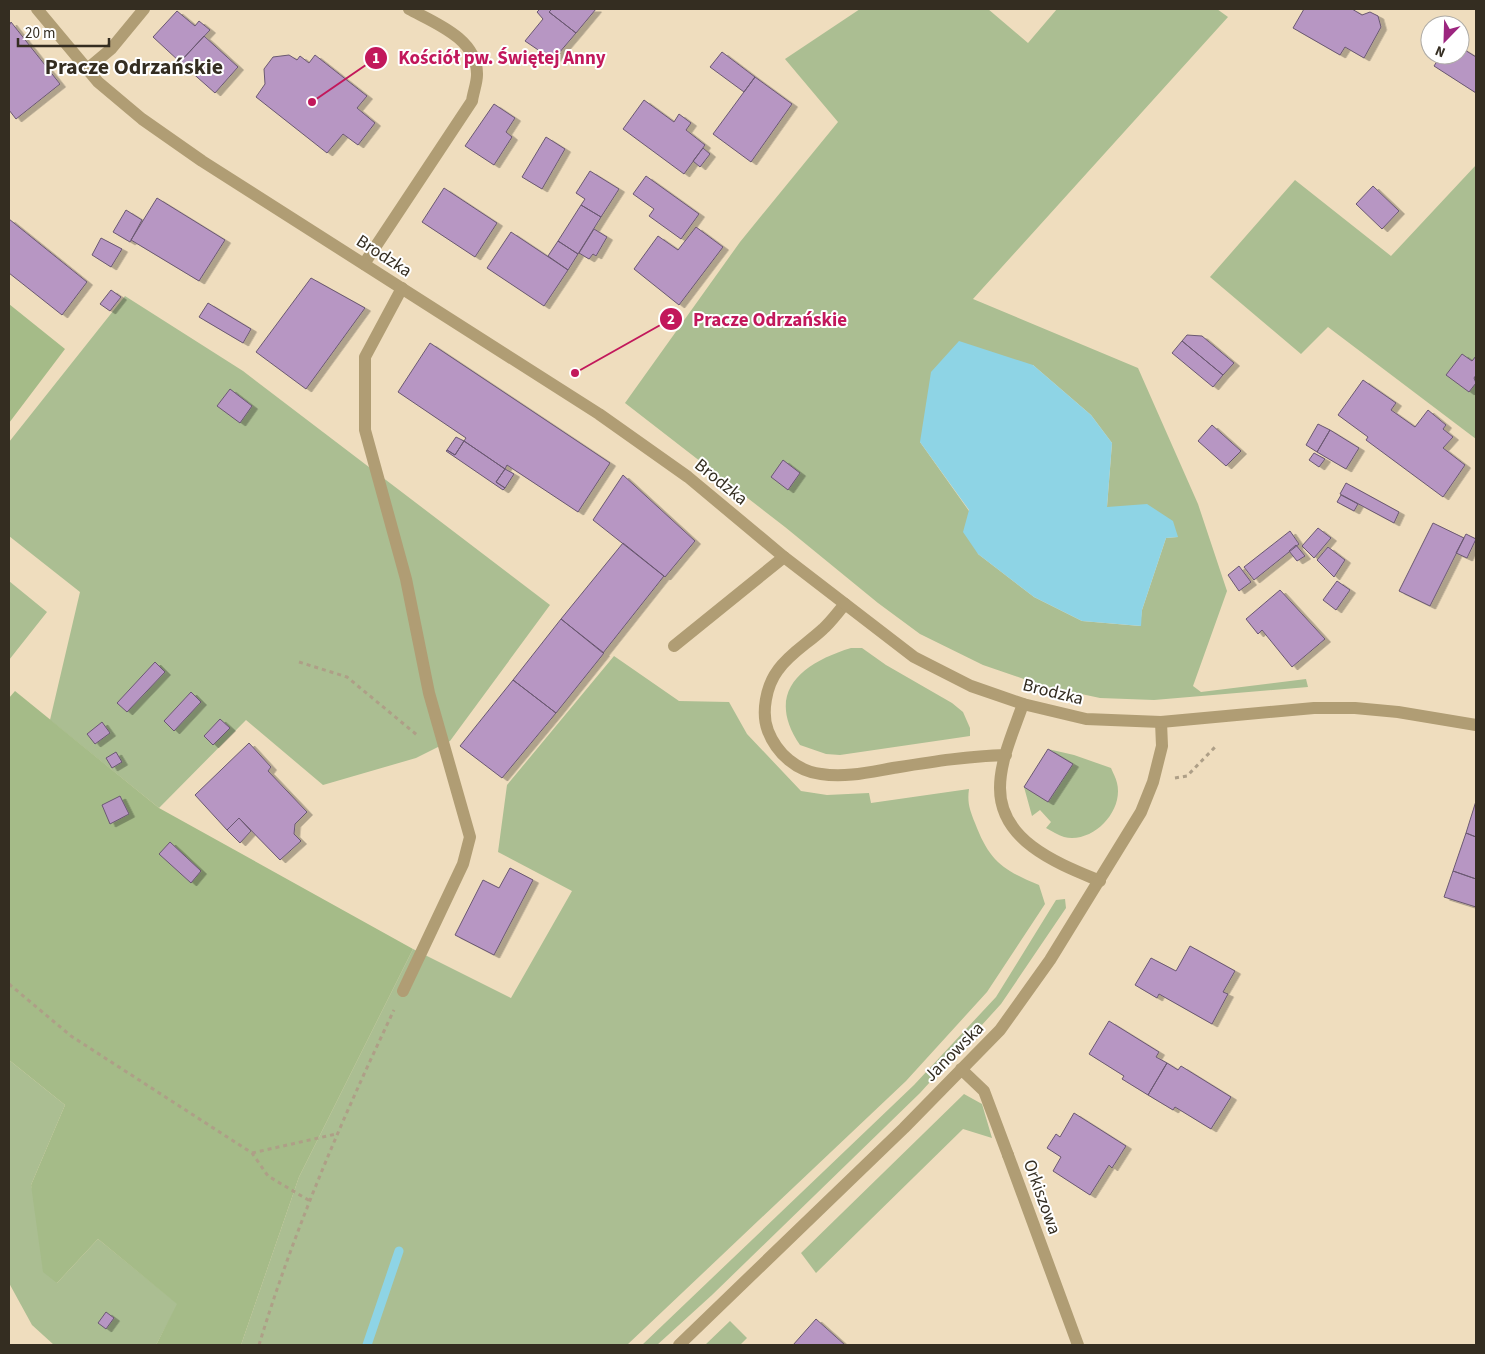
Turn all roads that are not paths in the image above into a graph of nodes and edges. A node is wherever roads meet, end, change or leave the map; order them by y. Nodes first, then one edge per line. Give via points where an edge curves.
1 (37, 9) edge
2 (144, 9) edge
3 (409, 9) edge
4 (86, 70) junction
5 (364, 264) junction
6 (402, 288) junction
7 (784, 557) junction
8 (845, 604) junction
9 (674, 646) dead end
10 (1023, 704) junction
11 (1161, 722) junction
12 (1476, 725) edge
13 (1006, 755) junction
14 (1100, 880) junction
15 (403, 992) road end
16 (961, 1069) junction
17 (679, 1345) edge
18 (1078, 1345) edge

1 - 4 street, Brodzka
2 - 4 street via 111,49
3 - 5 street via 468,45 477,73 472,101
4 - 5 street, Brodzka via 142,119 202,161
5 - 6 street, Brodzka
6 - 7 street, Brodzka via 599,414 688,478
6 - 15 street via 366,357 365,430 406,579 429,693 470,837 463,864
7 - 8 street, Brodzka
7 - 9 street
8 - 10 street, Brodzka via 914,657 971,686
8 - 13 street via 823,630 792,653 776,671 766,696 764,722 784,757 821,774 847,774
10 - 11 street, Brodzka via 1086,719
10 - 13 street
11 - 12 street, Brodzka via 1338,708 1398,712
11 - 14 street, Janowska via 1162,746 1153,782 1141,812
13 - 14 street via 1000,789 1007,819 1035,850
14 - 16 street, Janowska via 1050,960 1000,1030
16 - 17 street, Janowska
16 - 18 street, Orkiszowa via 984,1091

